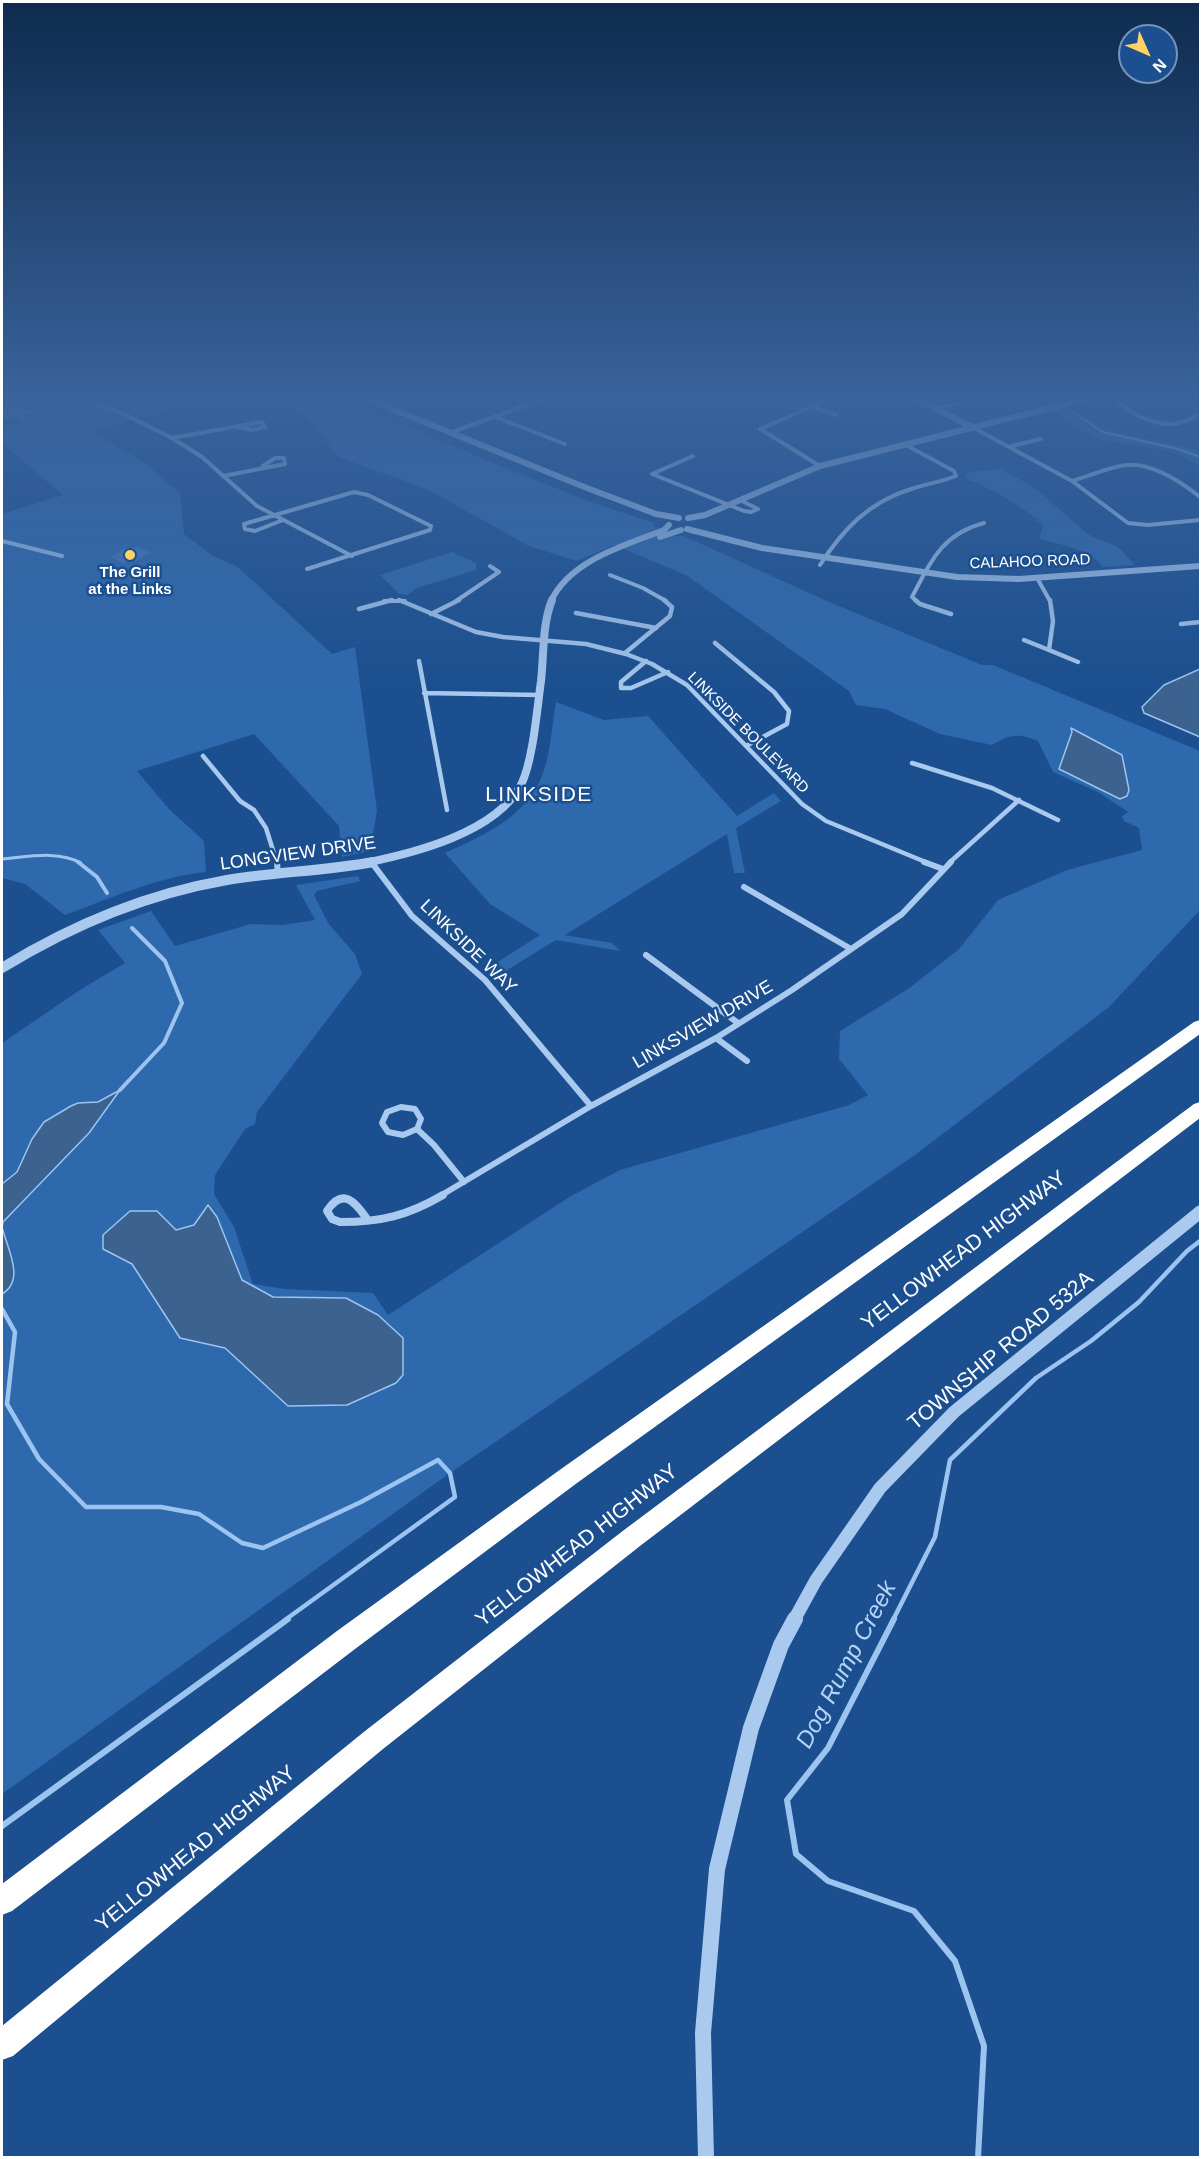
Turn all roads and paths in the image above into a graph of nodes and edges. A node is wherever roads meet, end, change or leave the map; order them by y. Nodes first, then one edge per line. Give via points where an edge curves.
1 (246, 496) edge
2 (341, 496) edge
3 (370, 496) edge
4 (609, 496) edge
5 (705, 496) edge
6 (750, 496) edge
7 (894, 496) edge
8 (1092, 496) edge
9 (740, 500) junction
10 (728, 505) junction
11 (656, 514) junction
12 (272, 515) junction
13 (705, 515) junction
14 (679, 518) junction
15 (688, 518) junction
16 (282, 520) junction
17 (1200, 520) edge
18 (984, 523) dead end
19 (669, 524) junction
20 (696, 524) junction
21 (684, 530) junction
22 (705, 532) junction
23 (2, 541) edge
24 (62, 556) dead end
25 (352, 556) junction
26 (825, 557) junction
27 (820, 565) dead end
28 (490, 566) dead end
29 (1200, 566) edge
30 (307, 569) dead end
31 (1042, 570) dead end
32 (925, 573) junction
33 (610, 575) dead end
34 (572, 576) junction
35 (1047, 577) junction
36 (1036, 578) junction
37 (359, 609) dead end
38 (576, 612) dead end
39 (430, 614) junction
40 (951, 614) dead end
41 (1200, 622) edge
42 (1181, 624) dead end
43 (656, 628) junction
44 (545, 640) junction
45 (1024, 640) dead end
46 (715, 643) dead end
47 (1049, 650) junction
48 (625, 653) junction
49 (419, 661) dead end
50 (646, 661) junction
51 (1078, 662) dead end
52 (668, 672) junction
53 (424, 693) junction
54 (540, 695) junction
55 (746, 746) junction
56 (203, 756) dead end
57 (912, 763) dead end
58 (1019, 800) junction
59 (447, 810) dead end
60 (1058, 820) dead end
61 (372, 863) junction
62 (943, 870) junction
63 (278, 874) junction
64 (744, 887) dead end
65 (851, 949) junction
66 (646, 955) dead end
67 (2, 968) edge
68 (738, 1023) junction
69 (1200, 1026) edge
70 (716, 1038) junction
71 (747, 1060) dead end
72 (591, 1106) junction
73 (1200, 1108) edge
74 (417, 1129) junction
75 (464, 1182) junction
76 (1200, 1212) edge
77 (366, 1219) junction
78 (2, 1901) edge
79 (131, 1939) junction
80 (2, 2045) edge
81 (2, 2054) edge
82 (706, 2157) edge

1 - 12 street
2 - 12 street
3 - 25 street via 431,526 430,530
4 - 11 street
5 - 10 street
6 - 9 street
7 - 26 street via 850,522
8 - 17 street via 1128,523
9 - 10 street
9 - 10 street via 758,509 744,511
10 - 13 street
11 - 14 street
11 - 19 street
12 - 16 street
12 - 16 street via 244,524 245,529 255,531
13 - 15 street
13 - 20 street, LONGVIEW DRIVE
14 - 15 street
14 - 19 street, LONGVIEW DRIVE
15 - 20 street, CALAHOO ROAD
16 - 25 street
18 - 32 street via 972,525 945,542 934,553
19 - 21 street, CALAHOO ROAD
19 - 34 street, LONGVIEW DRIVE via 664,530 594,560
20 - 21 street, LONGVIEW DRIVE
20 - 22 street, CALAHOO ROAD
21 - 22 street, CALAHOO ROAD
21 - 34 street, LONGVIEW DRIVE
22 - 26 street, CALAHOO ROAD via 762,548
23 - 24 street
25 - 30 street
26 - 27 street
26 - 32 street, CALAHOO ROAD
28 - 39 street via 500,572 488,583
29 - 35 street, CALAHOO ROAD
31 - 35 street
32 - 36 street, CALAHOO ROAD
32 - 40 street via 912,597 920,604
33 - 43 street via 640,585 672,607 670,616
34 - 44 street, LONGVIEW DRIVE via 550,605
35 - 36 street, CALAHOO ROAD
36 - 47 street via 1050,598 1054,619
37 - 39 street, LINKSIDE BOULEVARD via 395,600
38 - 43 street
39 - 44 street, LINKSIDE BOULEVARD via 477,632
41 - 42 street
43 - 48 street
44 - 48 street, LINKSIDE BOULEVARD
44 - 54 street, LONGVIEW DRIVE
45 - 47 street
46 - 55 street via 774,692 789,711 787,724
47 - 51 street
48 - 50 street, LINKSIDE BOULEVARD
49 - 53 street
50 - 52 street, LINKSIDE BOULEVARD
50 - 52 street, LINKSIDE BOULEVARD via 621,682 621,688 631,688
52 - 55 street, LINKSIDE BOULEVARD
53 - 54 street
53 - 59 street
54 - 61 street, LONGVIEW DRIVE via 520,785 499,809 479,824 439,843
55 - 62 street, LINKSIDE BOULEVARD via 802,804 826,820
56 - 63 street via 266,828
57 - 58 street via 968,779
58 - 60 street
58 - 62 street, LINKSVIEW DRIVE
61 - 63 street, LONGVIEW DRIVE
61 - 72 street, LINKSIDE WAY via 412,916 485,980
62 - 65 street, LINKSVIEW DRIVE via 902,914
63 - 67 street, LONGVIEW DRIVE via 206,885 128,906 57,935
64 - 65 street
65 - 68 street, LINKSVIEW DRIVE
66 - 68 street
68 - 70 street, LINKSVIEW DRIVE
69 - 78 highway via 560,1483
70 - 71 street
70 - 72 street, LINKSVIEW DRIVE
72 - 75 street, LINKSVIEW DRIVE
73 - 79 highway, YELLOWHEAD HIGHWAY via 632,1538 374,1740
74 - 74 street via 421,1119 415,1109 401,1107 387,1112 382,1123 388,1132 403,1135
74 - 75 street
75 - 77 street, LINKSVIEW DRIVE via 409,1213
76 - 82 street, TOWNSHIP ROAD 532A via 954,1412 880,1488 816,1580 781,1645 751,1728 717,1869 703,2033
77 - 77 street, LINKSVIEW DRIVE via 350,1199 333,1202 327,1211 335,1221
79 - 80 highway, YELLOWHEAD HIGHWAY
79 - 81 highway

